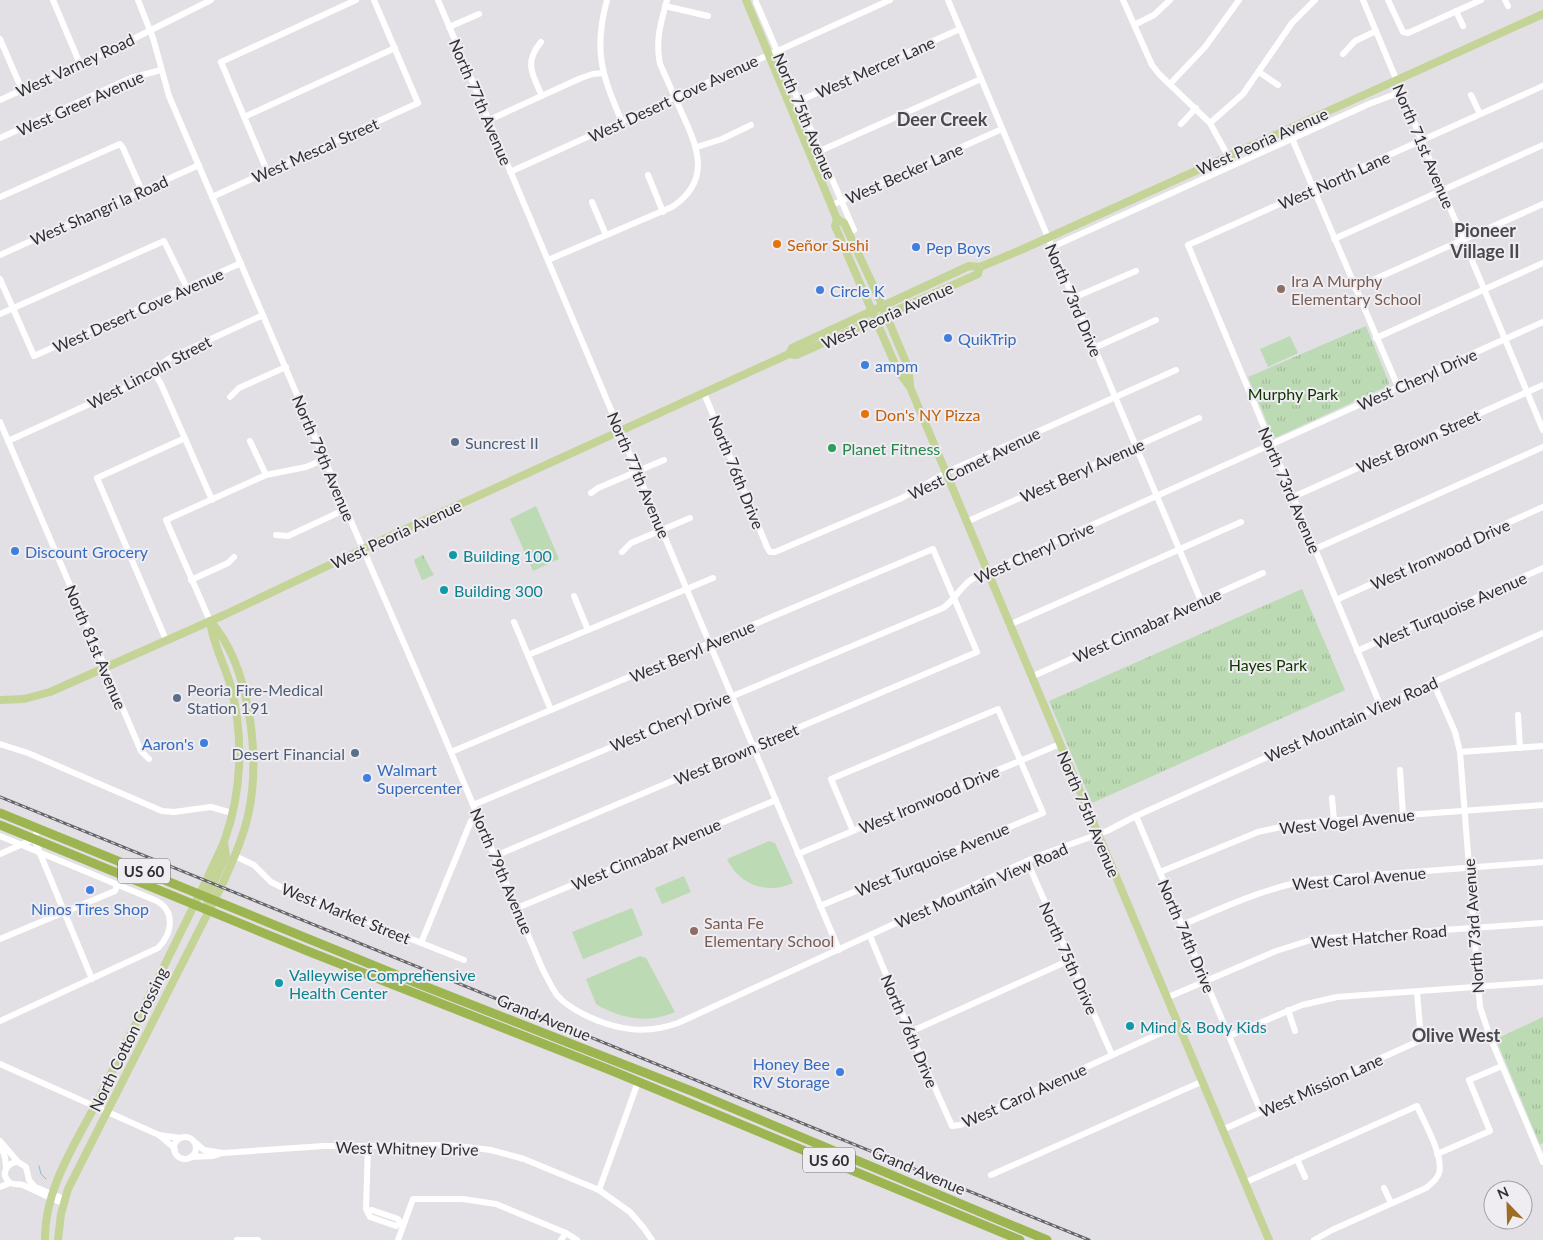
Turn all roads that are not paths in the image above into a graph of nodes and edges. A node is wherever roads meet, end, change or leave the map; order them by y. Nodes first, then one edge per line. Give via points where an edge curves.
1 (53, 0) edge
2 (138, 0) edge
3 (211, 0) edge
4 (356, 0) edge
5 (374, 0) edge
6 (438, 0) edge
7 (607, 0) edge
8 (890, 0) edge
9 (948, 0) edge
10 (1123, 0) edge
11 (1170, 0) edge
12 (1239, 0) edge
13 (1315, 0) edge
14 (1363, 0) edge
15 (1388, 0) edge
16 (1481, 0) edge
17 (753, 2) edge
18 (666, 3) edge
19 (1456, 11) junction
20 (479, 14) dead end
21 (1543, 14) edge
22 (708, 16) dead end
23 (1134, 25) junction
24 (1463, 26) dead end
25 (449, 27) junction
26 (960, 29) junction
27 (150, 30) junction
28 (1376, 31) junction
29 (0, 39) edge
30 (541, 42) dead end
31 (395, 48) junction
32 (777, 51) junction
33 (1344, 54) dead end
34 (769, 55) junction
35 (80, 64) junction
36 (161, 70) junction
37 (1259, 72) junction
38 (603, 73) junction
39 (981, 79) junction
40 (1396, 80) junction
41 (1170, 84) junction
42 (1278, 85) dead end
43 (1543, 86) edge
44 (22, 90) junction
45 (1401, 92) junction
46 (1471, 95) dead end
47 (542, 96) junction
48 (675, 97) junction
49 (0, 100) edge
50 (799, 101) junction
51 (790, 105) junction
52 (1196, 108) junction
53 (1480, 114) junction
54 (244, 117) junction
55 (489, 120) junction
56 (622, 122) junction
57 (1210, 123) junction
58 (1181, 124) dead end
59 (751, 125) dead end
60 (1002, 129) junction
61 (1288, 129) junction
62 (0, 138) edge
63 (1292, 139) junction
64 (1421, 141) junction
65 (1543, 145) edge
66 (696, 147) junction
67 (821, 152) junction
68 (812, 155) junction
69 (1228, 156) junction
70 (199, 165) junction
71 (267, 172) junction
72 (510, 172) junction
73 (648, 175) dead end
74 (1313, 189) junction
75 (1442, 190) junction
76 (142, 191) junction
77 (212, 196) junction
78 (0, 197) edge
79 (842, 201) junction
80 (592, 202) dead end
81 (1543, 204) edge
82 (832, 205) junction
83 (663, 212) junction
84 (837, 219) junction
85 (836, 228) junction
86 (854, 230) dead end
87 (606, 235) junction
88 (1048, 237) junction
89 (1334, 239) junction
90 (1463, 240) junction
91 (852, 241) junction
92 (1188, 245) joint
93 (1052, 247) junction
94 (0, 255) edge
95 (548, 260) junction
96 (241, 263) junction
97 (1543, 263) edge
98 (980, 267) junction
99 (1136, 271) dead end
100 (953, 274) junction
101 (0, 279) edge
102 (957, 283) junction
103 (187, 288) junction
104 (1355, 288) junction
105 (1484, 290) junction
106 (1073, 298) junction
107 (882, 305) junction
108 (13, 308) junction
109 (871, 310) junction
110 (0, 314) edge
111 (263, 315) junction
112 (886, 316) junction
113 (876, 320) junction
114 (1156, 320) dead end
115 (1543, 322) edge
116 (1376, 338) junction
117 (1505, 339) junction
118 (1094, 348) junction
119 (789, 354) junction
120 (286, 368) junction
121 (1176, 370) dead end
122 (153, 371) junction
123 (1543, 385) edge
124 (910, 387) junction
125 (1398, 387) junction
126 (1527, 392) junction
127 (704, 393) junction
128 (230, 397) dead end
129 (1115, 397) junction
130 (1198, 418) dead end
131 (0, 422) edge
132 (1543, 430) edge
133 (621, 431) junction
134 (185, 438) junction
135 (8, 441) junction
136 (250, 441) dead end
137 (1271, 444) junction
138 (1136, 446) junction
139 (1543, 447) edge
140 (325, 459) junction
141 (664, 460) dead end
142 (638, 471) junction
143 (946, 473) junction
144 (266, 475) junction
145 (591, 493) dead end
146 (1157, 496) junction
147 (1293, 496) junction
148 (212, 500) junction
149 (1543, 507) edge
150 (346, 509) junction
151 (690, 518) dead end
152 (966, 522) junction
153 (1241, 522) dead end
154 (662, 530) junction
155 (276, 535) dead end
156 (363, 549) junction
157 (1315, 549) junction
158 (1180, 550) junction
159 (622, 552) dead end
160 (770, 552) joint
161 (234, 557) dead end
162 (1543, 568) edge
163 (988, 573) junction
164 (1263, 573) dead end
165 (713, 578) dead end
166 (191, 580) junction
167 (687, 588) junction
168 (574, 596) dead end
169 (954, 598) junction
170 (1336, 600) junction
171 (1201, 601) junction
172 (210, 622) junction
173 (514, 622) dead end
174 (1009, 625) junction
175 (588, 630) junction
176 (1543, 633) edge
177 (166, 640) junction
178 (710, 643) junction
179 (1357, 651) junction
180 (528, 655) junction
181 (105, 667) junction
182 (1031, 677) junction
183 (1433, 682) junction
184 (732, 695) junction
185 (0, 700) edge
186 (1381, 706) junction
187 (551, 710) junction
188 (1518, 715) dead end
189 (0, 744) edge
190 (1060, 744) junction
191 (1543, 746) edge
192 (753, 747) junction
193 (1520, 748) junction
194 (451, 752) junction
195 (1460, 752) junction
196 (149, 759) dead end
197 (1020, 760) junction
198 (239, 764) junction
199 (253, 765) junction
200 (1400, 770) dead end
201 (1332, 798) dead end
202 (776, 800) junction
203 (473, 805) junction
204 (1543, 805) edge
205 (1464, 810) junction
206 (232, 813) junction
207 (0, 814) edge
208 (1403, 815) junction
209 (1136, 816) junction
210 (1334, 820) junction
211 (471, 821) dead end
212 (0, 825) edge
213 (38, 829) junction
214 (853, 831) junction
215 (1097, 835) junction
216 (0, 836) edge
217 (34, 839) junction
218 (21, 845) junction
219 (39, 853) junction
220 (0, 854) edge
221 (798, 854) junction
222 (235, 856) junction
223 (495, 856) junction
224 (1027, 861) junction
225 (1543, 862) edge
226 (1468, 868) junction
227 (1160, 872) junction
228 (117, 886) junction
229 (207, 897) junction
230 (194, 905) junction
231 (820, 906) junction
232 (517, 908) junction
233 (64, 911) junction
234 (209, 911) junction
235 (1543, 923) edge
236 (1182, 925) junction
237 (1474, 928) junction
238 (870, 936) junction
239 (0, 939) edge
240 (421, 943) junction
241 (839, 950) junction
242 (464, 960) dead end
243 (1070, 960) junction
244 (542, 968) joint
245 (92, 979) junction
246 (1206, 980) junction
247 (1543, 982) edge
248 (1477, 986) junction
249 (1417, 992) junction
250 (1166, 998) junction
251 (1288, 1010) junction
252 (0, 1021) edge
253 (1178, 1025) junction
254 (1295, 1031) dead end
255 (910, 1032) junction
256 (1229, 1036) junction
257 (1112, 1055) junction
258 (0, 1064) edge
259 (1502, 1066) junction
260 (638, 1082) junction
261 (1202, 1082) junction
262 (96, 1105) junction
263 (107, 1111) junction
264 (1261, 1112) junction
265 (952, 1126) joint
266 (1222, 1130) junction
267 (159, 1135) junction
268 (180, 1138) junction
269 (0, 1142) edge
270 (196, 1143) junction
271 (368, 1146) junction
272 (174, 1150) junction
273 (223, 1153) junction
274 (1437, 1154) junction
275 (191, 1157) junction
276 (1297, 1159) junction
277 (18, 1162) junction
278 (1543, 1162) edge
279 (6, 1169) junction
280 (27, 1174) junction
281 (991, 1175) dead end
282 (0, 1177) edge
283 (1305, 1177) dead end
284 (10, 1183) junction
285 (1244, 1183) junction
286 (20, 1184) junction
287 (0, 1187) edge
288 (1384, 1188) dead end
289 (598, 1190) junction
290 (936, 1194) junction
291 (51, 1196) junction
292 (64, 1201) junction
293 (932, 1203) junction
294 (1391, 1203) junction
295 (402, 1224) junction
296 (566, 1233) junction
297 (45, 1240) edge
298 (58, 1240) edge
299 (237, 1240) edge
300 (258, 1240) edge
301 (398, 1240) edge
302 (561, 1240) edge
303 (577, 1240) edge
304 (652, 1240) edge
305 (1020, 1240) edge
306 (1047, 1240) edge
307 (1269, 1240) edge
308 (1314, 1240) edge

1 - 35 street
2 - 27 street, North 79th Avenue
3 - 27 street, West Varney Road
4 - 54 street via 220,62
5 - 31 street
6 - 25 street, North 77th Avenue
7 - 38 street via 600,38
8 - 32 street, West Desert Cove Avenue
9 - 26 street, North 73rd Drive
10 - 23 street
11 - 23 street via 1154,16
12 - 41 street via 1208,42
13 - 37 street via 1292,23
14 - 28 street, North 71st Avenue
15 - 19 street via 1403,32 1408,33
16 - 19 street
17 - 32 street, North 75th Avenue
17 - 34 main road, North 75th Avenue
18 - 22 street
18 - 48 street via 659,29 658,55
19 - 24 street
20 - 25 street
21 - 40 main road, West Peoria Avenue
23 - 41 street via 1152,65
25 - 55 street, North 77th Avenue
26 - 39 street, North 73rd Drive
26 - 50 street, West Mercer Lane
27 - 35 street, West Varney Road
27 - 36 street, North 79th Avenue
28 - 33 street via 1355,41
28 - 40 street, North 71st Avenue
29 - 44 street
30 - 47 street via 531,62
31 - 54 street
31 - 71 street, West Mescal Street via 418,103
32 - 34 street, West Desert Cove Avenue
32 - 50 street, North 75th Avenue
34 - 48 street, West Desert Cove Avenue
34 - 51 main road, North 75th Avenue
35 - 44 street, West Varney Road
36 - 62 street, West Greer Avenue via 131,78
36 - 70 street, North 79th Avenue
37 - 42 street
37 - 57 street via 1238,99
38 - 47 street via 587,76
38 - 56 street
39 - 60 street, North 73rd Drive
39 - 67 street
40 - 45 street, North 71st Avenue
40 - 61 main road, West Peoria Avenue
41 - 52 street
43 - 53 street, West North Lane
44 - 49 street, West Varney Road
45 - 63 street, West Peoria Avenue
45 - 64 street, North 71st Avenue
46 - 53 street
47 - 55 street
48 - 56 street, West Desert Cove Avenue
48 - 66 street
50 - 51 street, West Mercer Lane
50 - 67 street, North 75th Avenue
51 - 68 main road, North 75th Avenue
52 - 57 street
52 - 58 street
53 - 64 street, West North Lane
54 - 71 street
55 - 72 street, North 77th Avenue
56 - 72 street, West Desert Cove Avenue
57 - 69 street
59 - 66 street
60 - 79 street, West Becker Lane
60 - 88 street, North 73rd Drive
61 - 63 street
61 - 69 main road, West Peoria Avenue
63 - 74 street
63 - 93 street, West Peoria Avenue
64 - 74 street, West North Lane
64 - 75 street, North 71st Avenue
65 - 75 street
66 - 83 street via 698,168 694,183 678,203
67 - 68 street
67 - 79 street, North 75th Avenue
68 - 82 main road, North 75th Avenue
69 - 88 main road, West Peoria Avenue
70 - 76 street, West Shangri la Road
70 - 77 street, North 79th Avenue
71 - 77 street, West Mescal Street
72 - 95 street, North 77th Avenue
73 - 83 street
74 - 89 street
74 - 92 street, West North Lane
75 - 89 street
75 - 90 street, North 71st Avenue
76 - 78 street via 120,144
76 - 94 street, West Shangri la Road
77 - 96 street, North 79th Avenue
79 - 82 street, West Becker Lane
79 - 86 street, North 75th Avenue
80 - 87 street
81 - 90 street
82 - 84 main road, North 75th Avenue
83 - 87 street
84 - 85 main road, North 75th Avenue
84 - 91 main road, North 75th Avenue via 844,223
85 - 91 main road via 848,241
85 - 109 main road, North 75th Avenue
87 - 95 street
88 - 93 street, North 73rd Drive
88 - 98 main road, West Peoria Avenue
89 - 104 street
90 - 104 street
90 - 105 street, North 71st Avenue
91 - 107 main road, North 75th Avenue
92 - 137 street, North 73rd Avenue
93 - 106 street, North 73rd Drive
95 - 133 street, North 77th Avenue
96 - 103 street, West Desert Cove Avenue
96 - 111 street, North 79th Avenue
97 - 105 street
98 - 100 main road, West Peoria Avenue via 969,266
98 - 102 main road, West Peoria Avenue via 978,274
99 - 106 street
100 - 102 main road
100 - 107 main road, West Peoria Avenue
101 - 108 street
102 - 112 main road, West Peoria Avenue
103 - 108 street via 164,241
103 - 108 street, West Desert Cove Avenue via 34,356
104 - 116 street
105 - 116 street
105 - 117 street, North 71st Avenue
106 - 118 street, North 73rd Drive
107 - 109 main road, West Peoria Avenue
107 - 112 main road, North 75th Avenue
108 - 110 street
109 - 113 main road, North 75th Avenue
109 - 119 main road, West Peoria Avenue via 792,348
111 - 120 street, North 79th Avenue
111 - 122 street, West Lincoln Street via 170,358
112 - 113 main road, West Peoria Avenue
112 - 124 main road, North 75th Avenue via 908,368
113 - 119 main road, West Peoria Avenue via 796,355
113 - 124 main road, North 75th Avenue via 898,371
114 - 118 street
115 - 117 street, West Cheryl Drive
116 - 125 street
117 - 125 street, West Cheryl Drive
117 - 126 street, North 71st Avenue
118 - 129 street, North 73rd Drive
119 - 127 main road, West Peoria Avenue
120 - 128 street via 240,388
120 - 140 street, North 79th Avenue
121 - 129 street, West Comet Avenue
122 - 134 street
122 - 135 street, West Lincoln Street via 138,382
123 - 126 street, West Brown Street
124 - 143 main road, North 75th Avenue
125 - 137 street, West Cheryl Drive
126 - 132 street, North 71st Avenue
126 - 147 street, West Brown Street
127 - 133 main road, West Peoria Avenue
127 - 160 street, North 76th Drive
129 - 138 street, North 73rd Drive
129 - 143 street, West Comet Avenue
130 - 138 street, West Beryl Avenue
131 - 135 street, North 81st Avenue
133 - 142 street, North 77th Avenue
133 - 156 main road, West Peoria Avenue
134 - 148 street
134 - 177 street via 97,478
135 - 181 street, North 81st Avenue
136 - 144 street
137 - 146 street, West Cheryl Drive
137 - 147 street, North 73rd Avenue
138 - 146 street, North 73rd Drive
138 - 152 street, West Beryl Avenue
139 - 157 street
140 - 144 street via 306,467
140 - 150 street, North 79th Avenue
141 - 142 street
142 - 145 street
142 - 154 street, North 77th Avenue
143 - 152 main road, North 75th Avenue
143 - 160 street, West Comet Avenue via 902,498
144 - 148 street
146 - 158 street, North 73rd Drive
146 - 163 street, West Cheryl Drive
147 - 157 street, North 73rd Avenue
148 - 166 street via 166,520
149 - 170 street, West Ironwood Drive
150 - 155 street via 288,536
150 - 156 street, North 79th Avenue
151 - 154 street
152 - 163 main road, North 75th Avenue
153 - 158 street
154 - 159 street via 630,543
154 - 167 street, North 77th Avenue
156 - 172 main road, West Peoria Avenue
156 - 194 street, North 79th Avenue
157 - 170 street, North 73rd Avenue
158 - 171 street, North 73rd Drive
158 - 174 street
161 - 166 street
162 - 179 street, West Turquoise Avenue
163 - 169 street, West Cheryl Drive via 972,579
163 - 174 main road, North 75th Avenue
164 - 171 street, West Cinnabar Avenue
165 - 167 street
166 - 172 street
167 - 175 street
167 - 178 street, North 77th Avenue
168 - 175 street
169 - 178 street, West Beryl Avenue via 933,549
169 - 184 street, West Cheryl Drive via 942,608
169 - 192 street, West Brown Street via 977,652
170 - 179 street, North 73rd Avenue
171 - 182 street, West Cinnabar Avenue
172 - 177 main road, West Peoria Avenue
172 - 198 main road, North Cotton Crossing via 237,714
172 - 199 main road, North Cotton Crossing via 221,633 245,694 251,723
173 - 180 street
174 - 182 main road, North 75th Avenue
175 - 180 street
176 - 183 street, West Mountain View Road
177 - 181 main road, West Peoria Avenue
178 - 184 street, North 77th Avenue
178 - 187 street, West Beryl Avenue
179 - 186 street, North 73rd Avenue
180 - 187 street
181 - 185 main road, West Peoria Avenue via 45,694
181 - 196 street, North 81st Avenue via 141,751
182 - 190 main road, North 75th Avenue
183 - 186 street, West Mountain View Road
183 - 195 street, North 73rd Avenue via 1455,732
184 - 192 street, North 77th Avenue
184 - 203 street, West Cheryl Drive
186 - 209 street, West Mountain View Road
187 - 194 street, West Beryl Avenue
188 - 193 street
189 - 206 street via 162,811 211,807
190 - 197 street, West Ironwood Drive
190 - 215 main road, North 75th Avenue
191 - 193 street
192 - 202 street, North 77th Avenue
192 - 223 street, West Brown Street
193 - 195 street
194 - 203 street, North 79th Avenue
195 - 205 street, North 73rd Avenue
197 - 214 street, West Ironwood Drive
197 - 214 street via 998,709 831,779
197 - 231 street, West Turquoise Avenue via 1043,813
198 - 199 main road
198 - 206 main road, North Cotton Crossing
199 - 222 main road, North Cotton Crossing via 249,810
200 - 208 street
201 - 210 street
202 - 221 street, North 77th Avenue
202 - 232 street, West Cinnabar Avenue
203 - 223 street, North 79th Avenue
204 - 205 street, West Vogel Avenue
205 - 208 street, West Vogel Avenue
205 - 226 street, North 73rd Avenue
206 - 229 main road, North Cotton Crossing
207 - 213 highway, Grand Avenue / US 60
208 - 210 street, West Vogel Avenue
209 - 215 street, West Mountain View Road
209 - 227 street, North 74th Drive
210 - 227 street, West Vogel Avenue via 1298,823 1258,832
211 - 240 street
212 - 217 highway, Grand Avenue / US 60
213 - 217 street
213 - 229 highway, Grand Avenue / US 60
214 - 221 street, West Ironwood Drive
215 - 224 street, West Mountain View Road
215 - 250 main road, North 75th Avenue
216 - 218 street
217 - 218 street
217 - 219 street
217 - 230 highway, Grand Avenue / US 60
218 - 219 street
218 - 220 street
219 - 228 street
219 - 233 street
221 - 231 street, North 77th Avenue
222 - 229 main road, North Cotton Crossing
222 - 240 street, West Market Street via 254,865 281,888
223 - 232 street, North 79th Avenue
224 - 238 street, West Mountain View Road
224 - 243 street, North 75th Drive
225 - 226 street, West Carol Avenue
226 - 236 street, West Carol Avenue via 1334,877 1288,884 1254,894
226 - 237 street, North 73rd Avenue
227 - 236 street, North 74th Drive
228 - 233 street via 115,890
228 - 245 street via 157,901 166,908 171,924 158,948
229 - 230 main road, North Cotton Crossing
229 - 234 main road, North Cotton Crossing
229 - 290 highway, Grand Avenue / US 60 via 694,1092
230 - 234 highway, Grand Avenue / US 60
230 - 262 main road, North Cotton Crossing
231 - 241 street, North 77th Avenue
232 - 244 street, North 79th Avenue
233 - 239 street
233 - 245 street
234 - 260 highway, Grand Avenue / US 60
234 - 263 main road, North Cotton Crossing
235 - 237 street, West Hatcher Road
236 - 246 street, North 74th Drive
237 - 246 street, West Hatcher Road via 1314,939
237 - 248 street, North 73rd Avenue
238 - 241 street, West Mountain View Road
238 - 255 street, North 76th Drive
240 - 242 street, West Market Street
241 - 244 street, West Mountain View Road via 678,1023 649,1031 616,1027 570,1006 556,995
243 - 255 street
243 - 257 street, North 75th Drive
245 - 252 street
246 - 250 street, West Hatcher Road
246 - 256 street, North 74th Drive
247 - 248 street
248 - 249 street
248 - 259 street, North 73rd Avenue via 1482,1016
249 - 251 street via 1337,997
249 - 264 street, West Mission Lane via 1421,1040
250 - 253 main road, North 75th Avenue
251 - 254 street
251 - 256 street
253 - 257 street, West Carol Avenue
253 - 261 main road, North 75th Avenue
255 - 265 street, North 76th Drive
256 - 264 street, North 74th Drive
257 - 265 street, West Carol Avenue
258 - 262 street, West Whitney Drive
259 - 274 street via 1469,1080 1490,1131
259 - 278 street, North 73rd Avenue
260 - 289 street
260 - 293 highway, Grand Avenue / US 60
261 - 266 main road, North 75th Avenue
261 - 281 street
262 - 263 street, West Whitney Drive
262 - 291 main road, North Cotton Crossing
263 - 267 street, West Whitney Drive
263 - 292 main road, North Cotton Crossing
264 - 266 street, West Mission Lane
266 - 285 main road, North 75th Avenue
267 - 268 street, West Whitney Drive
267 - 272 street, West Whitney Drive
268 - 270 street, West Whitney Drive via 188,1137
268 - 272 street
269 - 277 street
269 - 279 street
270 - 273 street, West Whitney Drive via 204,1150
270 - 275 street via 196,1153
271 - 273 street, West Whitney Drive
271 - 289 street, West Whitney Drive via 449,1145 491,1150 524,1159
271 - 295 street via 368,1212 370,1216 396,1226
272 - 275 street, West Whitney Drive via 181,1158
273 - 275 street, West Whitney Drive
274 - 276 street via 1417,1106
274 - 294 street via 1439,1172 1432,1183
276 - 283 street
276 - 285 street
277 - 279 street via 11,1163
277 - 280 street via 26,1167
279 - 282 street
279 - 284 street via 5,1177
280 - 286 street
280 - 291 street via 34,1187
284 - 286 street
284 - 287 street
285 - 307 main road, North 75th Avenue
286 - 291 street
288 - 294 street
289 - 304 street, West Whitney Drive via 634,1216
290 - 293 highway
290 - 306 highway, Grand Avenue / US 60
291 - 292 street
291 - 297 main road, North Cotton Crossing
292 - 298 main road, North Cotton Crossing
293 - 305 highway, Grand Avenue / US 60
294 - 308 street
295 - 296 street via 413,1199 462,1198 496,1204
295 - 301 street
296 - 302 street
296 - 303 street
299 - 300 street

